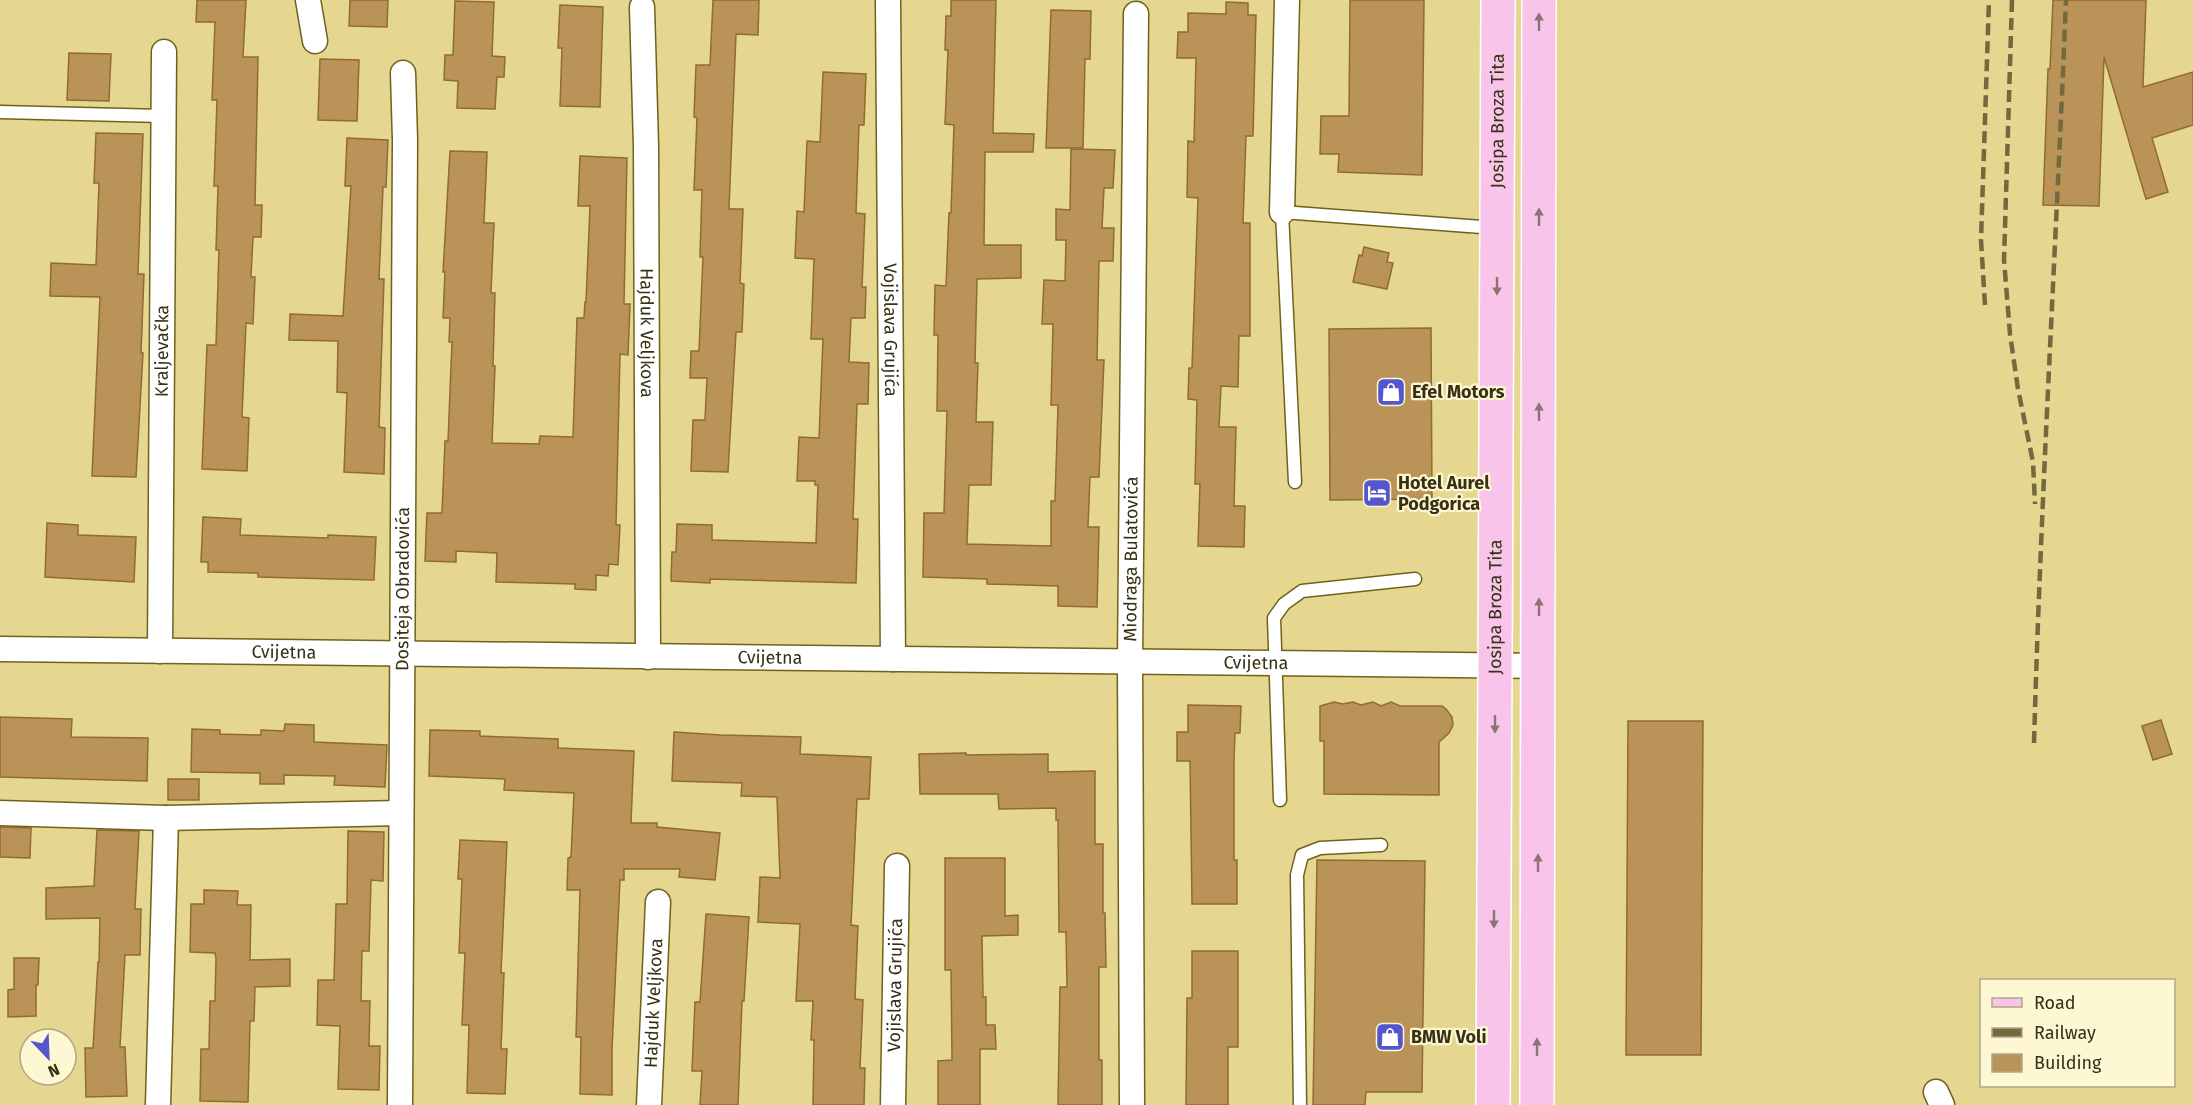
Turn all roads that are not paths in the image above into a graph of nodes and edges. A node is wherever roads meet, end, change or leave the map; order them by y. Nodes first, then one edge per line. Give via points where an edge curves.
1 (309, 0) edge
2 (888, 0) edge
3 (1287, 0) edge
4 (1498, 0) edge
5 (1539, 0) edge
6 (642, 7) dead end
7 (1136, 14) dead end
8 (315, 41) dead end
9 (164, 52) dead end
10 (403, 73) dead end
11 (0, 112) edge
12 (163, 116) junction
13 (1282, 212) junction
14 (1497, 228) junction
15 (1296, 482) dead end
16 (1415, 579) dead end
17 (0, 649) edge
18 (160, 651) junction
19 (401, 654) junction
20 (648, 657) junction
21 (892, 659) junction
22 (1130, 662) junction
23 (1276, 664) junction
24 (1495, 665) junction
25 (1539, 666) junction
26 (1280, 800) dead end
27 (0, 813) edge
28 (401, 813) junction
29 (166, 818) junction
30 (1381, 845) dead end
31 (897, 866) dead end
32 (658, 902) dead end
33 (158, 1105) edge
34 (400, 1105) edge
35 (649, 1105) edge
36 (893, 1105) edge
37 (1132, 1105) edge
38 (1300, 1105) edge
39 (1493, 1105) edge
40 (1537, 1105) edge

1 - 8 street
2 - 21 street, Vojislava Grujića
3 - 13 street
4 - 14 main road, Josipa Broza Tita
25 -> 5 main road
6 - 20 street, Hajduk Veljkova
7 - 22 street, Miodraga Bulatovića
9 - 12 street, Kraljevačka
10 - 19 street, Dositeja Obradovića
11 - 12 lane
12 - 18 street, Kraljevačka
13 - 14 lane
13 - 15 lane
14 -> 24 main road, Josipa Broza Tita
16 - 23 lane via 1302,591 1284,604 1274,618
17 - 18 street, Cvijetna
18 - 19 street, Cvijetna
19 - 20 street, Cvijetna
19 - 28 street, Dositeja Obradovića
20 - 21 street, Cvijetna
21 - 22 street, Cvijetna
22 - 23 street, Cvijetna
22 - 37 street, Miodraga Bulatovića
23 - 24 street, Cvijetna
23 - 26 lane
24 - 25 street, Cvijetna
24 -> 39 main road, Josipa Broza Tita
40 -> 25 main road
27 - 29 street
28 - 29 street
28 - 34 street, Dositeja Obradovića
29 - 33 street
30 - 38 lane via 1320,848 1302,855 1297,874
31 - 36 street, Vojislava Grujića
32 - 35 street, Hajduk Veljkova

